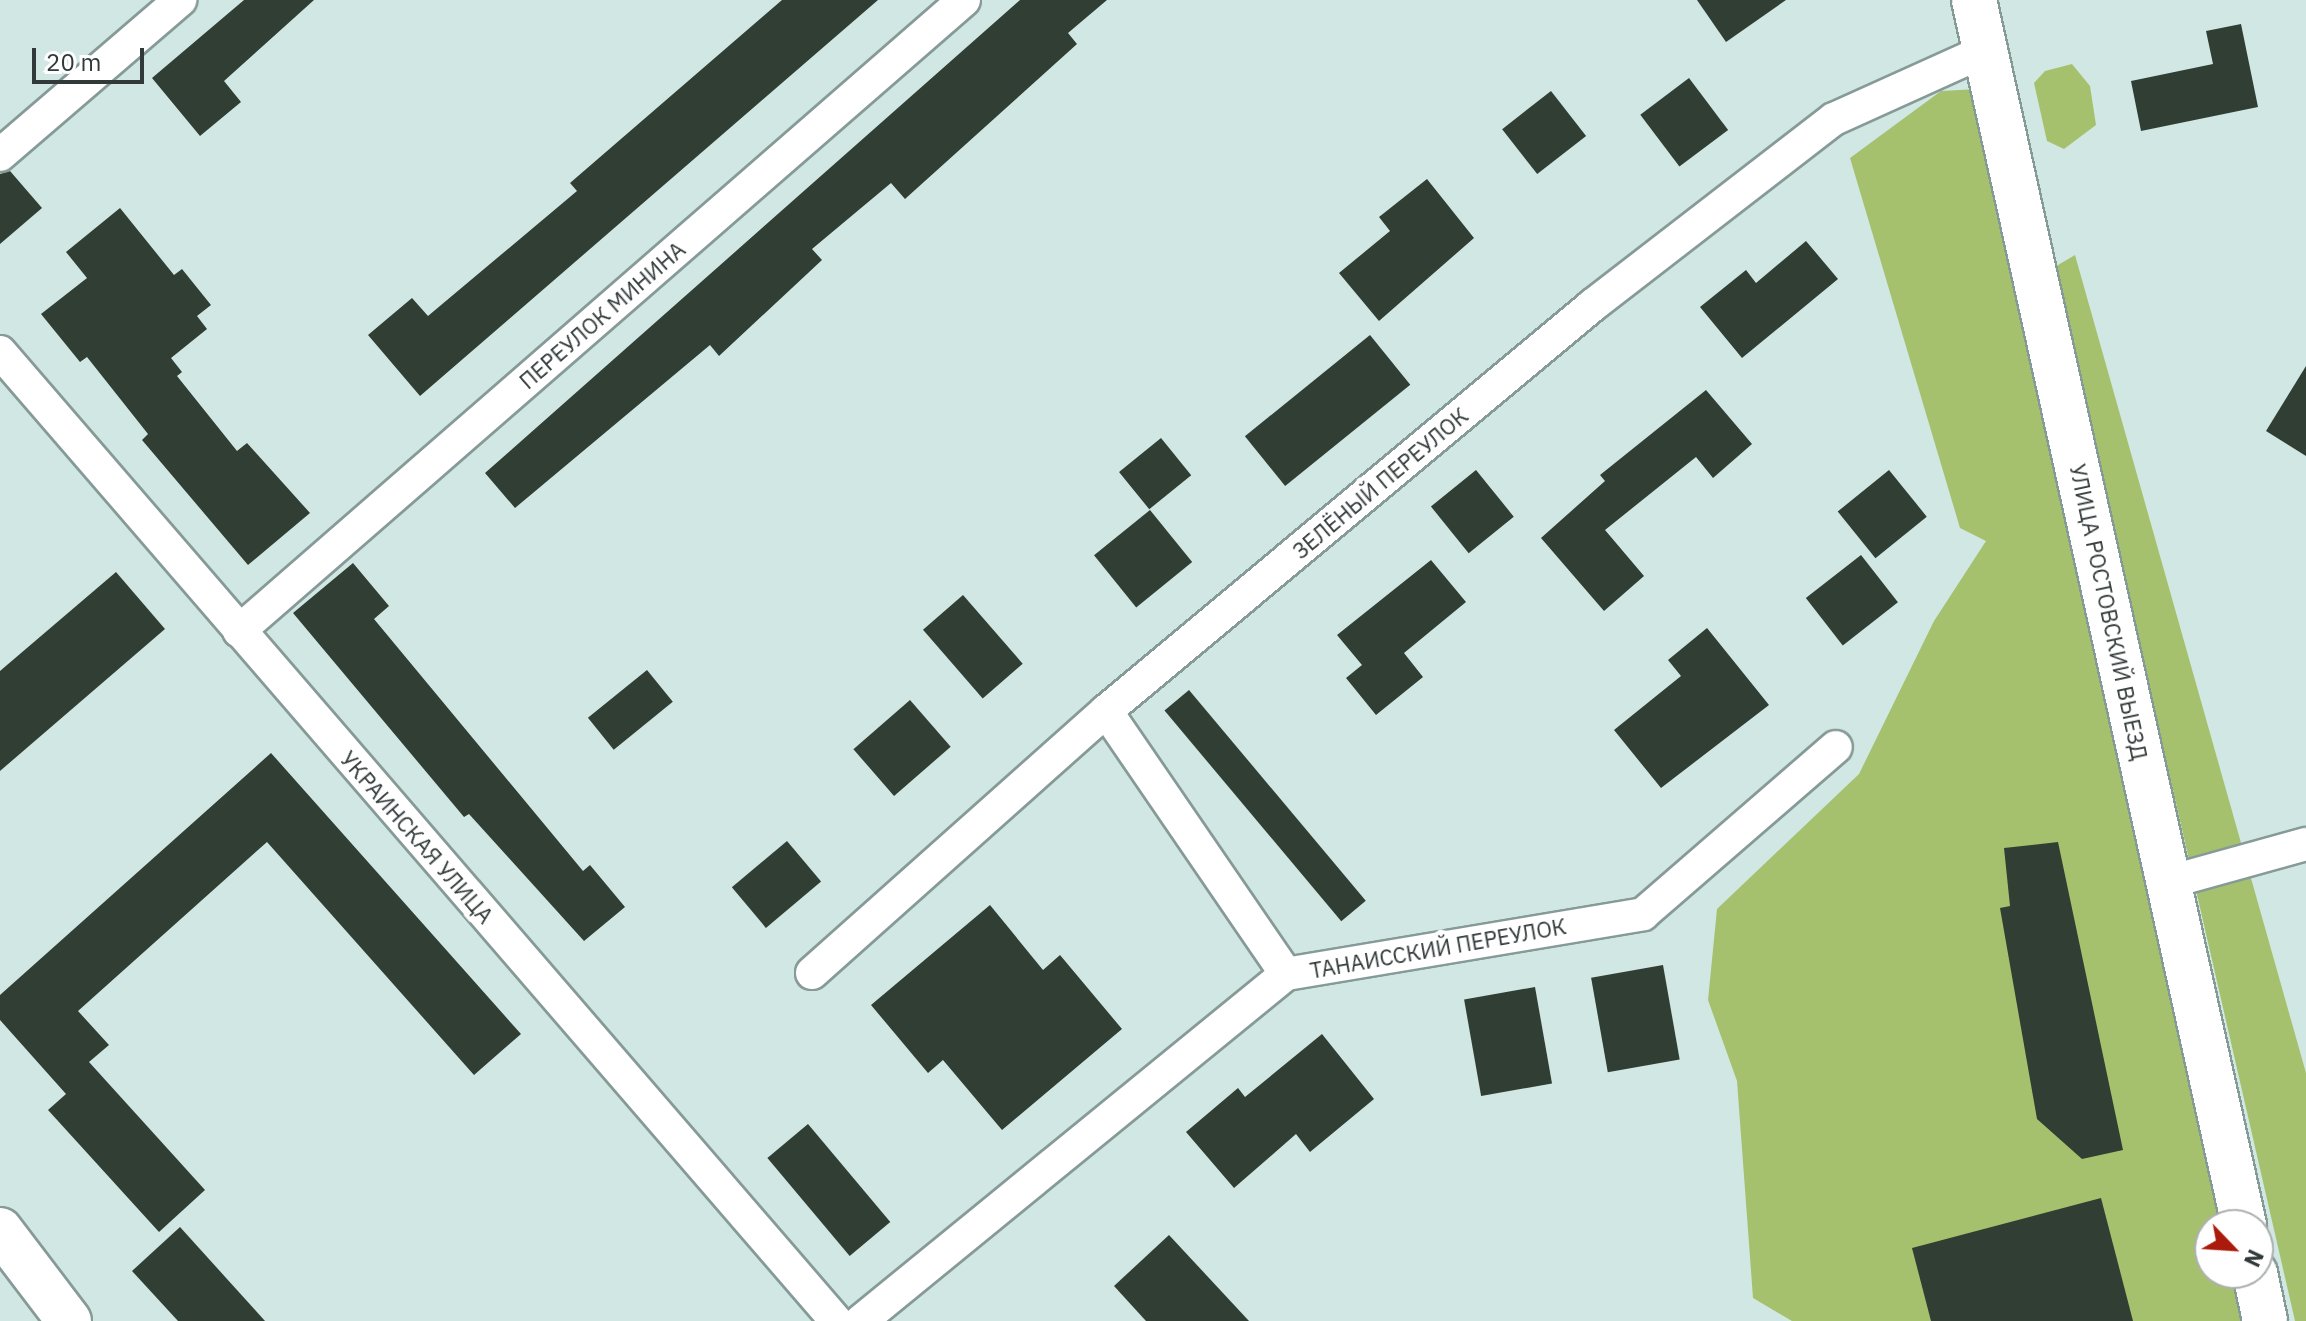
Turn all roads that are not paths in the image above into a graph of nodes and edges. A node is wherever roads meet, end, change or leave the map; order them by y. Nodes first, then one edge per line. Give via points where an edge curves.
1 (180, 0) edge
2 (964, 0) edge
3 (1974, 0) edge
4 (1987, 50) junction
5 (0, 155) edge
6 (0, 352) edge
7 (239, 631) junction
8 (1106, 711) junction
9 (1836, 747) dead end
10 (2306, 844) edge
11 (2169, 882) junction
12 (812, 973) dead end
13 (1286, 974) junction
14 (2241, 1209) edge
15 (0, 1230) edge
16 (2258, 1289) edge
17 (69, 1321) edge
18 (836, 1321) edge
19 (861, 1321) edge
20 (2265, 1321) edge

1 - 5 street
2 - 7 street, ПЕРЕУЛОК МИНИНА
3 - 4 main road, УЛИЦА РОСТОВСКИЙ ВЫЕЗД
4 - 8 street, ЗЕЛЁНЫЙ ПЕРЕУЛОК via 1834,119 1593,305
4 - 11 main road, УЛИЦА РОСТОВСКИЙ ВЫЕЗД
6 - 7 street, УКРАИНСКАЯ УЛИЦА
7 - 18 street, УКРАИНСКАЯ УЛИЦА
8 - 12 street, ЗЕЛЁНЫЙ ПЕРЕУЛОК
8 - 13 street
9 - 13 street, ТАНАИССКИЙ ПЕРЕУЛОК via 1643,914
10 - 11 street
11 - 14 main road, УЛИЦА РОСТОВСКИЙ ВЫЕЗД
13 - 19 street, ТАНАИССКИЙ ПЕРЕУЛОК
15 - 17 main road
16 - 20 main road

